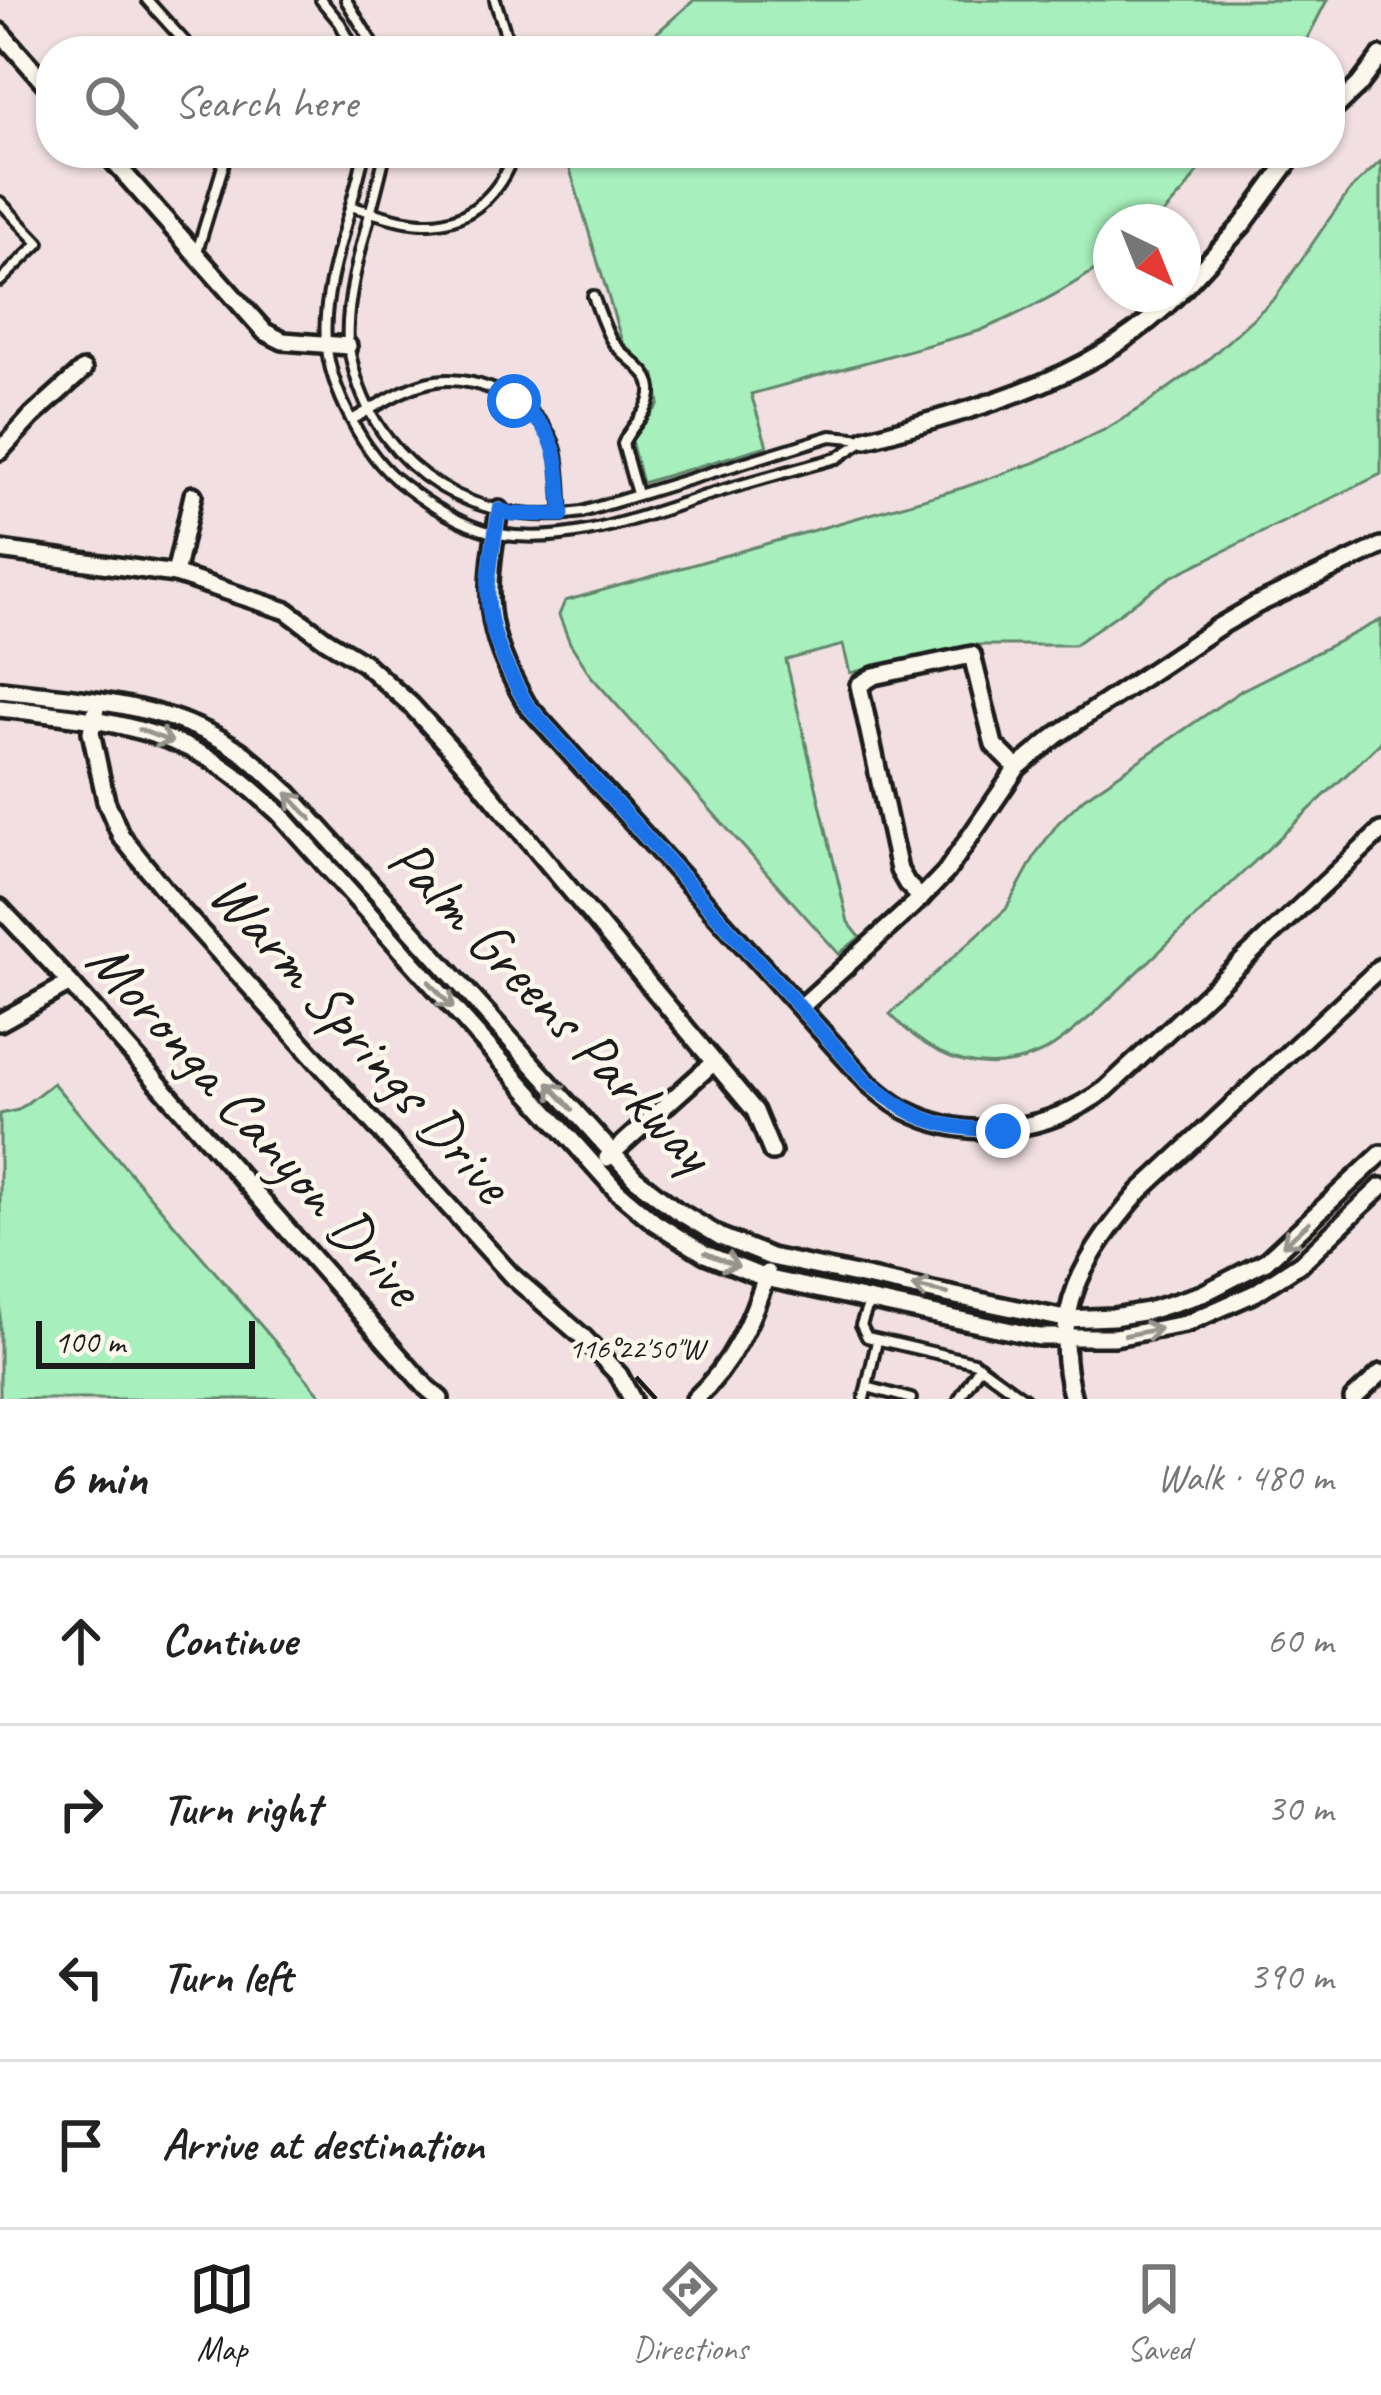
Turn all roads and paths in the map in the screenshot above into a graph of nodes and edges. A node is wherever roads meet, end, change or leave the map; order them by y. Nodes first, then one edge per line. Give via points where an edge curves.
1 (147, 0) edge
2 (321, 0) edge
3 (346, 0) edge
4 (494, 0) edge
5 (0, 32) edge
6 (179, 36) edge
7 (347, 36) edge
8 (368, 36) edge
9 (506, 36) edge
10 (1381, 56) edge
11 (36, 73) edge
12 (1345, 98) edge
13 (119, 168) edge
14 (222, 168) edge
15 (361, 168) edge
16 (381, 168) edge
17 (508, 168) edge
18 (1284, 168) edge
19 (0, 202) edge
20 (352, 207) junction
21 (371, 212) junction
22 (196, 256) junction
23 (1201, 269) edge
24 (0, 280) edge
25 (593, 296) dead end
26 (1155, 312) edge
27 (326, 343) junction
28 (348, 346) junction
29 (82, 370) dead end
30 (368, 411) junction
31 (352, 420) junction
32 (866, 439) junction
33 (0, 451) edge
34 (637, 494) junction
35 (193, 495) dead end
36 (499, 510) junction
37 (562, 515) junction
38 (495, 534) junction
39 (1381, 546) edge
40 (0, 550) edge
41 (175, 574) junction
42 (0, 690) edge
43 (98, 700) junction
44 (0, 708) edge
45 (94, 718) junction
46 (1018, 768) junction
47 (1381, 831) edge
48 (922, 898) junction
49 (0, 908) edge
50 (1381, 968) edge
51 (70, 983) junction
52 (801, 1007) junction
53 (0, 1022) edge
54 (714, 1062) junction
55 (772, 1152) dead end
56 (611, 1153) junction
57 (1381, 1154) edge
58 (596, 1168) junction
59 (1381, 1187) edge
60 (772, 1257) junction
61 (765, 1278) junction
62 (870, 1301) junction
63 (1064, 1319) junction
64 (1065, 1337) junction
65 (877, 1341) junction
66 (980, 1366) junction
67 (1381, 1372) edge
68 (867, 1387) junction
69 (440, 1399) edge
70 (632, 1399) edge
71 (695, 1399) edge
72 (864, 1399) edge
73 (911, 1399) edge
74 (959, 1399) edge
75 (1025, 1399) edge
76 (1072, 1399) edge
77 (1353, 1399) edge

1 - 6 lane
2 - 7 lane
3 - 8 lane
4 - 9 lane
5 - 11 street
10 - 12 street
13 - 22 street
14 - 22 lane
15 - 20 lane
16 - 21 lane
17 - 21 lane via 482,204 458,218 428,224
18 - 23 street
19 - 24 lane via 39,243
20 - 21 lane
20 - 27 lane
21 - 28 lane
22 - 27 street via 265,332
25 - 34 lane via 614,344 651,383 648,404 623,444
26 - 32 street via 1058,378
27 - 28 street
27 - 31 lane
28 - 30 lane
29 - 33 street
30 - 31 lane
30 - 36 lane via 434,482
30 - 37 lane via 438,380 480,385 514,401 551,438
31 - 38 lane via 395,480
32 - 34 lane via 831,436
32 - 38 lane via 837,458 584,532
34 - 37 lane
35 - 41 street
36 - 37 lane
36 - 38 street
38 - 52 street via 488,592 494,634 527,705
39 - 46 street via 1218,627
40 - 41 street
41 - 54 street via 287,610 395,691
42 - 43 street, Palm Greens Parkway
43 - 45 street, Warm Springs Drive
56 -> 43 street, Palm Greens Parkway via 256,766 199,728
44 - 45 street, Palm Greens Parkway
45 -> 58 street, Palm Greens Parkway via 199,753 242,780
45 - 70 street, Warm Springs Drive via 106,801 122,836 511,1274 619,1375
46 - 48 street
46 - 48 street via 994,745 972,655 859,685 899,869
47 - 52 street via 1106,1089 1042,1121 1003,1131 947,1127 903,1110
48 - 52 street
49 - 51 street, Moronga Canyon Drive
50 - 63 street via 1140,1191 1084,1267
51 - 53 street
51 - 69 street, Moronga Canyon Drive
54 - 55 street via 755,1111
54 - 56 street
56 - 58 street
56 - 60 street, Palm Greens Parkway via 676,1210
57 -> 63 street, Palm Greens Parkway via 1266,1261 1148,1311
58 -> 61 street, Palm Greens Parkway via 654,1222
64 -> 59 street, Palm Greens Parkway via 1185,1324 1255,1293 1300,1263
60 - 61 street
63 -> 60 street, Palm Greens Parkway
61 - 62 street, Palm Greens Parkway
61 - 71 street via 719,1377
62 - 64 street, Palm Greens Parkway
62 - 65 lane via 861,1325
63 - 64 street
64 - 76 street
65 - 66 lane
65 - 68 lane
66 - 74 lane
66 - 75 lane
67 - 77 street
68 - 72 lane
68 - 73 lane

